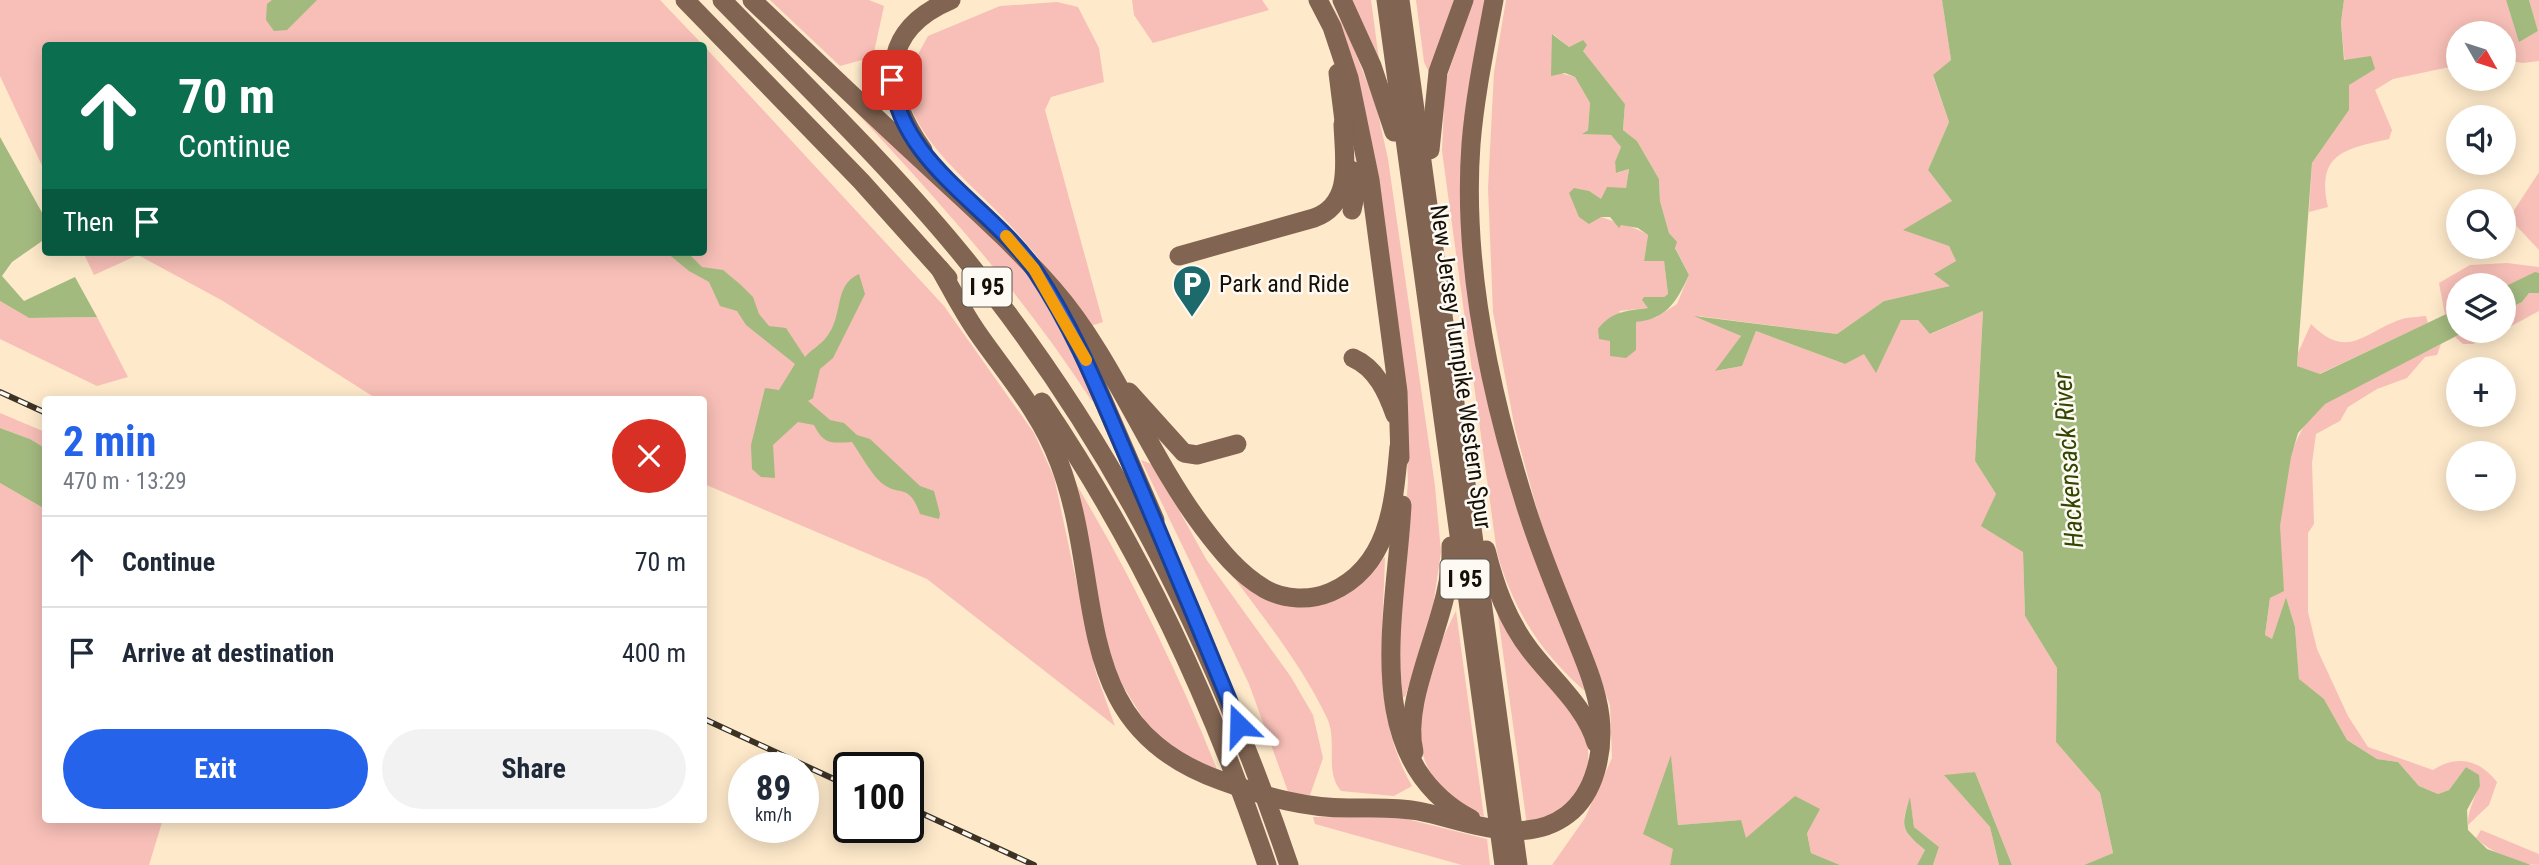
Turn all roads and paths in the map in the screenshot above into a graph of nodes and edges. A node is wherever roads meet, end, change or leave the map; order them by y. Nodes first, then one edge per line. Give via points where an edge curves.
1 (685, 0) edge
2 (722, 0) edge
3 (752, 0) edge
4 (951, 0) edge
5 (1318, 0) edge
6 (1342, 0) edge
7 (1385, 0) edge
8 (1400, 0) edge
9 (1464, 0) edge
10 (1494, 0) edge
11 (1335, 34) junction
12 (1398, 40) junction
13 (1343, 124) junction
14 (965, 198) junction
15 (1352, 210) dead end
16 (1416, 224) junction
17 (1179, 256) dead end
18 (940, 269) junction
19 (1034, 269) junction
20 (1437, 270) junction
21 (1094, 347) junction
22 (1353, 358) dead end
23 (1441, 402) junction
24 (1398, 426) junction
25 (1237, 444) dead end
26 (1399, 447) junction
27 (1462, 455) junction
28 (1193, 619) junction
29 (1598, 755) junction
30 (1497, 759) junction
31 (1426, 783) junction
32 (1492, 828) junction
33 (1268, 865) edge
34 (1289, 865) edge
35 (1504, 865) edge
36 (1518, 865) edge

1 - 18 highway, I 95
2 - 28 highway, I 95 via 913,198 1008,314 1100,447
3 - 14 highway
4 - 14 highway via 926,14 904,35 892,80 909,130
5 - 11 highway
6 - 16 highway via 1383,96
7 - 12 highway, New Jersey Turnpike Western Spur / I 95
8 - 12 highway, New Jersey Turnpike Western Spur / I 95
9 - 20 highway via 1442,60 1431,119
10 - 29 highway via 1471,146 1479,303 1517,476 1595,694 1601,726
11 - 13 highway
11 - 24 highway via 1353,93 1372,192 1398,384
12 - 16 highway, New Jersey Turnpike Western Spur / I 95
12 - 20 highway, New Jersey Turnpike Western Spur / I 95
13 - 15 highway via 1355,191
13 - 17 highway via 1343,187 1330,211
14 - 19 highway
16 - 23 highway, New Jersey Turnpike Western Spur / I 95
18 - 32 highway via 1055,451 1069,494 1104,664 1123,709 1142,734 1199,773 1279,800 1317,808 1414,810
18 - 33 highway, I 95 via 1041,401 1125,533 1189,660
19 - 21 highway
19 - 28 highway via 1088,364 1159,527
20 - 27 highway, New Jersey Turnpike Western Spur / I 95
21 - 25 highway via 1181,451 1197,455
21 - 26 highway via 1167,476 1208,534 1245,574 1279,595 1307,598 1326,594 1366,565 1391,516
22 - 24 highway via 1381,385
23 - 30 highway, New Jersey Turnpike Western Spur / I 95
23 - 31 highway via 1439,450 1451,561 1444,606 1412,725 1412,744
24 - 26 highway
26 - 31 highway via 1402,496 1392,640 1393,698 1408,757
27 - 29 highway via 1504,607 1527,645 1588,723
27 - 30 highway, New Jersey Turnpike Western Spur / I 95
28 - 34 highway, I 95 via 1260,780
29 - 32 highway via 1586,793 1559,820 1533,830
30 - 35 highway, New Jersey Turnpike Western Spur / I 95
30 - 36 highway, New Jersey Turnpike Western Spur / I 95
31 - 32 highway via 1453,808

